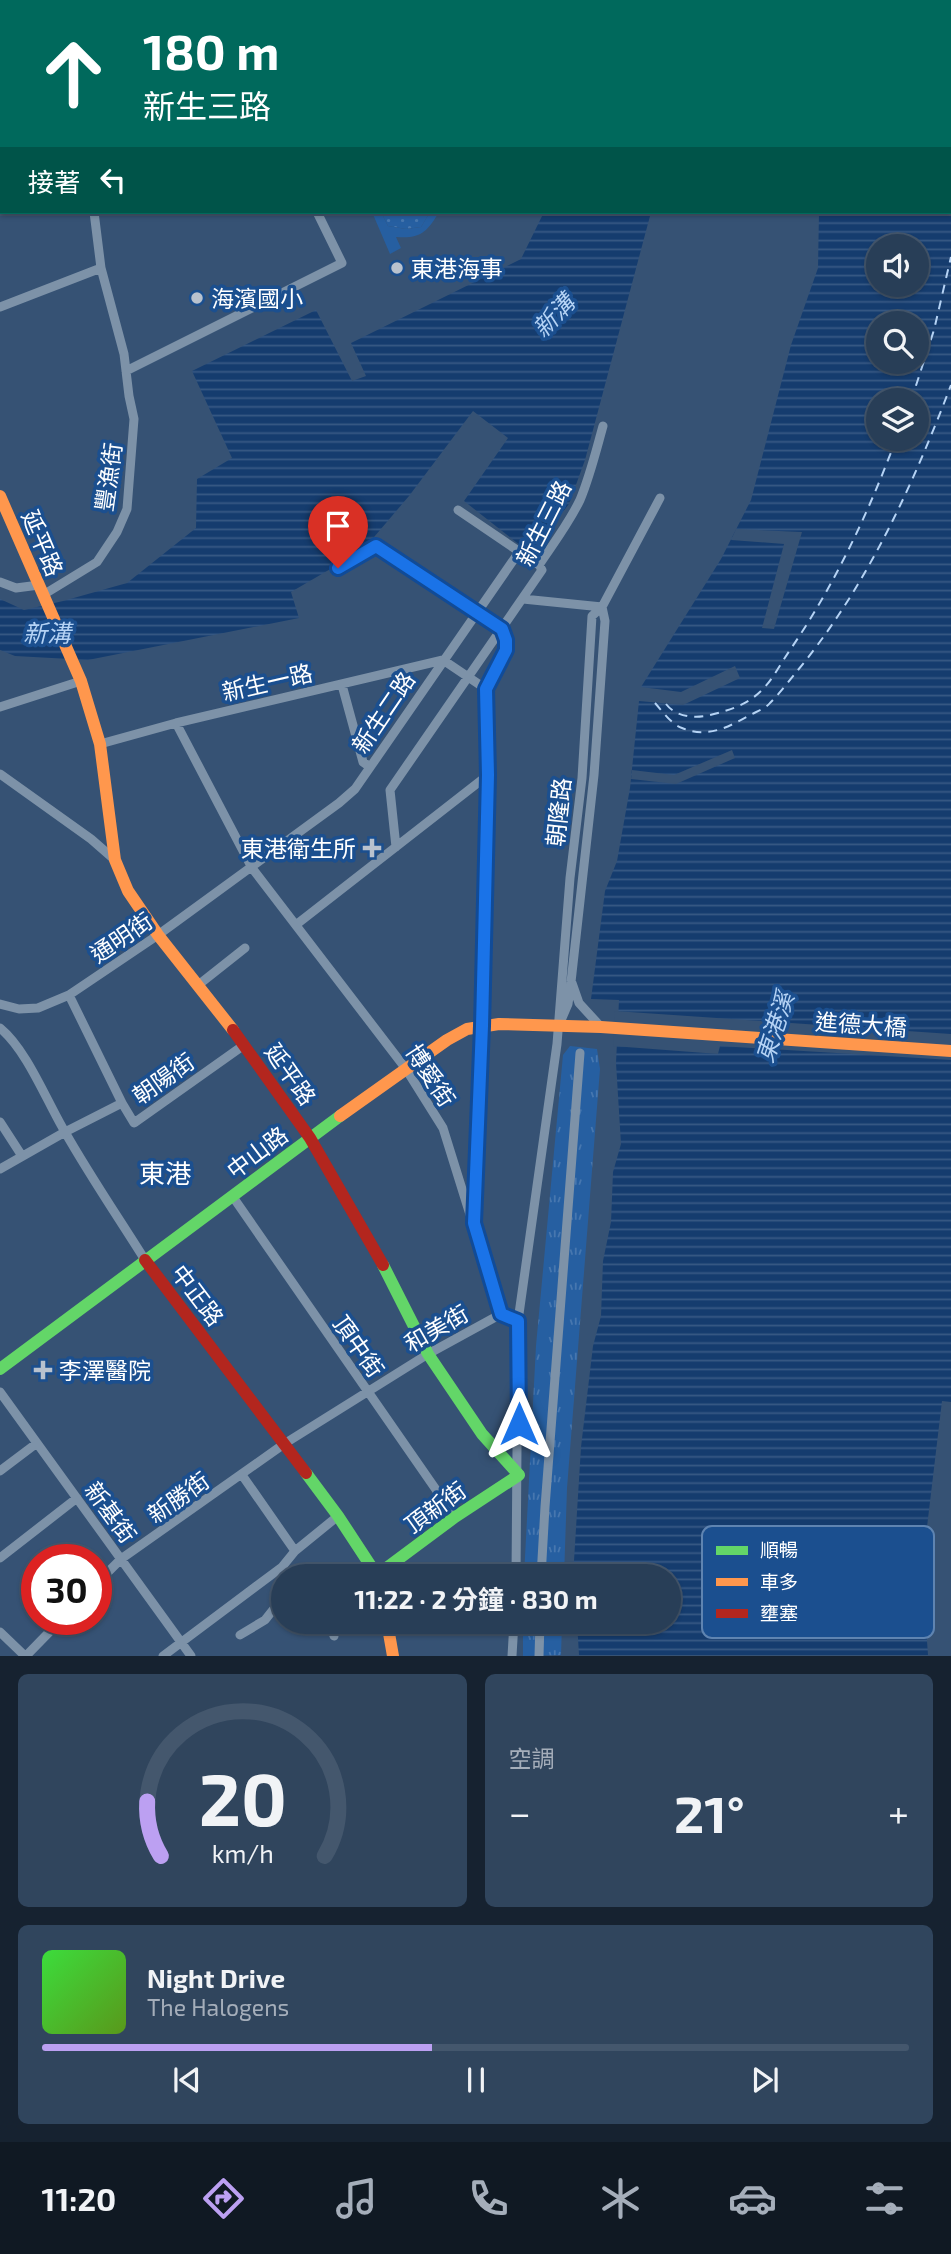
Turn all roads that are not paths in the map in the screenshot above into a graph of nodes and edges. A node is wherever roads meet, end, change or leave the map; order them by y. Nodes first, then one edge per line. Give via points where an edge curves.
1 (93, 214) edge
2 (318, 214) edge
3 (101, 268) junction
4 (0, 307) edge
5 (126, 371) junction
6 (603, 426) dead end
7 (0, 496) edge
8 (660, 498) dead end
9 (458, 510) dead end
10 (519, 552) junction
11 (539, 565) junction
12 (338, 568) dead end
13 (0, 582) edge
14 (43, 596) junction
15 (523, 599) junction
16 (602, 607) junction
17 (477, 613) junction
18 (502, 629) junction
19 (443, 660) junction
20 (467, 676) junction
21 (81, 681) junction
22 (342, 685) junction
23 (486, 689) junction
24 (0, 707) edge
25 (176, 723) junction
26 (100, 744) junction
27 (370, 767) junction
28 (0, 774) edge
29 (488, 775) junction
30 (396, 847) junction
31 (115, 860) junction
32 (253, 868) junction
33 (296, 924) junction
34 (158, 935) junction
35 (245, 948) dead end
36 (571, 982) junction
37 (197, 986) junction
38 (69, 995) junction
39 (0, 1004) edge
40 (482, 1026) junction
41 (558, 1027) junction
42 (601, 1027) junction
43 (0, 1028) edge
44 (244, 1045) junction
45 (951, 1051) edge
46 (580, 1053) dead end
47 (407, 1069) junction
48 (122, 1103) junction
49 (0, 1122) edge
50 (65, 1132) junction
51 (310, 1138) junction
52 (22, 1156) junction
53 (0, 1169) edge
54 (233, 1197) junction
55 (474, 1223) junction
56 (145, 1260) junction
57 (501, 1314) junction
58 (518, 1321) junction
59 (428, 1354) junction
60 (0, 1369) edge
61 (367, 1391) junction
62 (0, 1392) edge
63 (37, 1443) junction
64 (284, 1444) junction
65 (0, 1471) edge
66 (242, 1475) junction
67 (519, 1475) junction
68 (77, 1498) junction
69 (338, 1516) junction
70 (455, 1517) junction
71 (296, 1551) junction
72 (0, 1558) edge
73 (121, 1559) junction
74 (285, 1564) edge
75 (369, 1564) edge
76 (393, 1564) edge
77 (516, 1564) edge
78 (542, 1564) edge
79 (112, 1568) edge
80 (271, 1575) edge
81 (271, 1612) edge
82 (0, 1632) edge
83 (389, 1634) edge
84 (513, 1634) edge
85 (540, 1634) edge
86 (46, 1635) edge
87 (240, 1635) dead end
88 (182, 1642) junction
89 (25, 1656) edge
90 (163, 1656) edge
91 (191, 1656) edge
92 (393, 1656) edge
93 (512, 1656) edge
94 (540, 1656) edge

1 - 3 street, 豐漁街
2 - 5 street via 342,263
3 - 4 street
3 - 5 street, 豐漁街
5 - 14 street, 豐漁街 via 134,419 127,509 97,562
6 - 11 street, 新生三路 via 580,499
7 - 14 street, 延平路
8 - 16 street, 朝隆路
9 - 10 street
10 - 11 street
10 - 17 street, 新生二路
11 - 15 street, 新生三路 via 542,570
12 - 17 street via 376,546
13 - 14 street
14 - 21 street, 延平路
15 - 16 street
15 - 18 street, 新生三路
16 - 36 street, 朝隆路 via 605,621 596,751
16 - 41 street, 朝隆路 via 592,616
17 - 18 street
17 - 19 street, 新生二路
18 - 20 street, 新生三路
18 - 23 street via 506,650
19 - 20 street
19 - 22 street, 新生一路
19 - 27 street, 新生二路
20 - 23 street
20 - 30 street, 新生三路 via 390,790
21 - 24 street
21 - 26 street, 延平路
22 - 25 street, 新生一路
22 - 27 street via 363,762
23 - 29 street
25 - 26 street, 新生一路
25 - 32 street, 博愛街
26 - 31 street, 延平路
27 - 32 street, 新生二路 via 339,803
28 - 31 street
29 - 30 street
29 - 40 street
30 - 33 street
31 - 34 street, 延平路 via 128,891
32 - 33 street, 博愛街
32 - 34 street, 通明街
33 - 47 street, 博愛街
34 - 37 street, 延平路
34 - 38 street, 通明街
35 - 37 street
36 - 41 street, 朝隆路
36 - 42 street via 579,1003
37 - 44 street, 延平路
38 - 39 street, 通明街 via 38,1007
38 - 48 street
40 - 41 street, 中山路
40 - 47 street, 中山路 via 447,1040
40 - 55 street
41 - 42 street, 中山路
41 - 58 street, 朝隆路
42 - 45 street, 進德大橋
43 - 50 street, 中正路 via 35,1075
44 - 48 street, 朝陽街 via 134,1123
44 - 51 street, 延平路
46 - 78 street
47 - 51 street, 中山路
47 - 55 street, 博愛街 via 443,1128
48 - 50 street, 朝陽街
49 - 52 street
50 - 52 street, 朝陽街
50 - 56 street, 中正路
51 - 54 street, 中山路
51 - 59 street, 延平路
52 - 53 street, 朝陽街
54 - 56 street, 中山路
54 - 61 street, 頂中街
55 - 57 street, 博愛街
56 - 60 street, 中山路
56 - 64 street, 中正路
57 - 58 street
57 - 59 street, 和美街
58 - 67 street
59 - 61 street, 和美街
59 - 67 street, 延平路 via 482,1434
61 - 64 street, 和美街
61 - 70 street, 頂中街
62 - 63 street, 新基街
63 - 65 street
63 - 68 street, 新基街
64 - 66 street, 新勝街
64 - 69 street, 中正路
66 - 71 street
66 - 73 street, 新勝街
67 - 70 street, 頂新街
67 - 77 street
68 - 72 street
68 - 73 street, 新基街
69 - 71 street
69 - 75 street, 中正路
70 - 76 street, 頂新街
71 - 74 street
73 - 79 street, 新勝街
73 - 88 street, 新基街
80 - 88 street
81 - 87 street
82 - 89 street
83 - 92 street
84 - 93 street
85 - 94 street
86 - 89 street
88 - 90 street
88 - 91 street, 新基街

